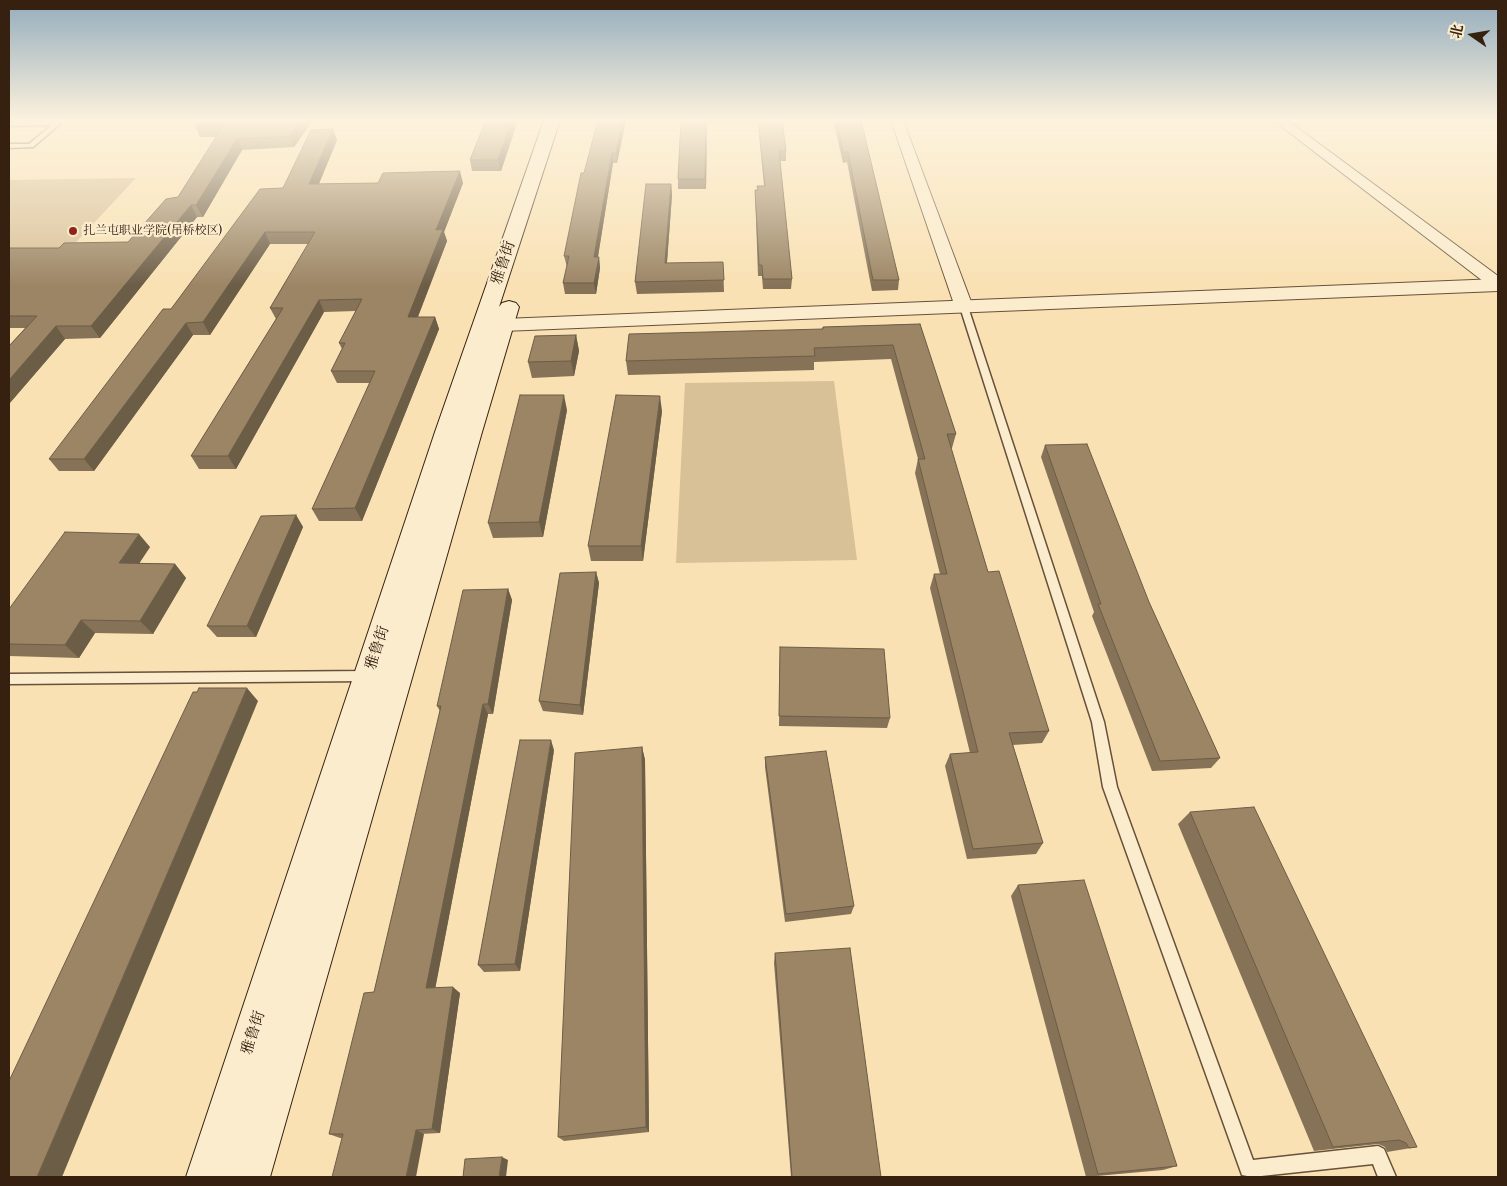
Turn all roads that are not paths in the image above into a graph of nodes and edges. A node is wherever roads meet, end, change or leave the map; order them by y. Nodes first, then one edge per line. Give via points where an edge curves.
1 (533, 175) edge
2 (549, 175) edge
3 (917, 175) edge
4 (1352, 175) edge
5 (1498, 285) edge
6 (964, 307) junction
7 (503, 325) junction
8 (369, 676) junction
9 (9, 679) edge
10 (207, 1177) edge
11 (249, 1177) edge
12 (1387, 1177) edge

1 - 8 main road, 雅鲁街
2 - 7 main road, 雅鲁街
3 - 6 street
4 - 5 street
5 - 6 main road
6 - 7 main road
6 - 12 lane via 1098,722 1110,787 1248,1170 1378,1155
7 - 11 main road, 雅鲁街
8 - 9 lane
8 - 10 main road, 雅鲁街

